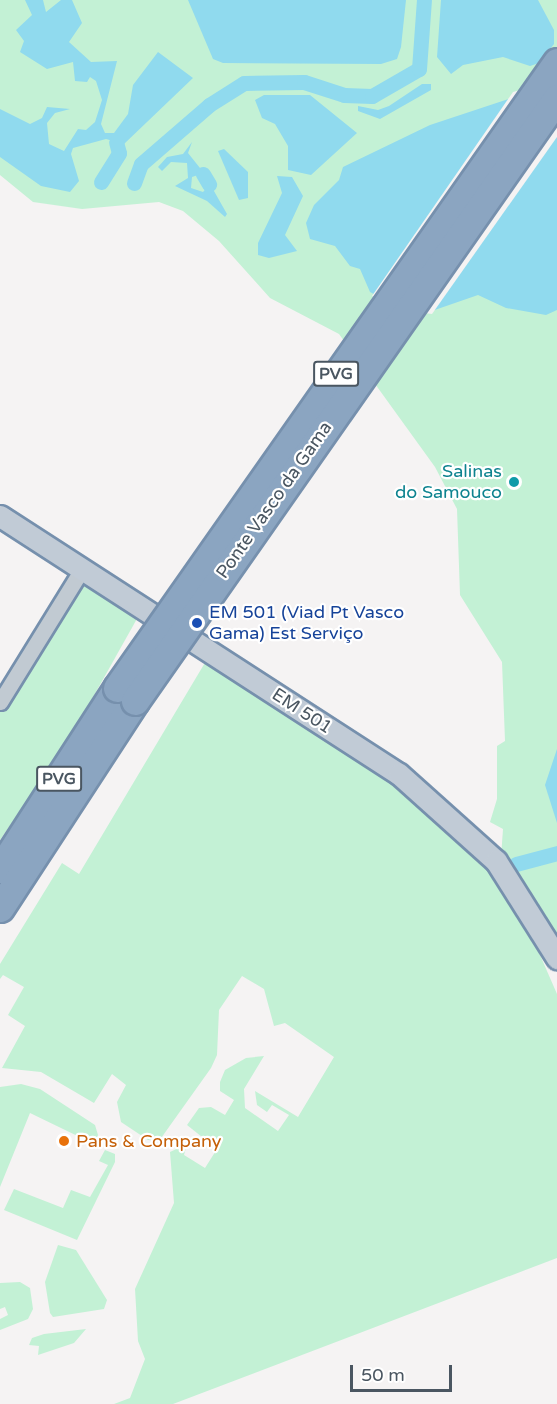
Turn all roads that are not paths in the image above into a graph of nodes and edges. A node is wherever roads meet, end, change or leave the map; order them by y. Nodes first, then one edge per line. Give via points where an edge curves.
1 (557, 62) edge
2 (557, 98) edge
3 (0, 516) edge
4 (82, 569) junction
5 (126, 694) junction
6 (0, 702) edge
7 (0, 869) edge
8 (0, 908) edge
9 (557, 958) edge

1 - 5 highway, Ponte Vasco da Gama / PVG, bridge
2 - 5 highway, Ponte Vasco da Gama / PVG, bridge
3 - 4 main road, EM 501 / EM 501
4 - 6 street
4 - 9 main road, EM 501 / EM 501 via 399,774 447,812 496,861
5 - 7 highway, Ponte Vasco da Gama / PVG
5 - 8 highway, Ponte Vasco da Gama / PVG

